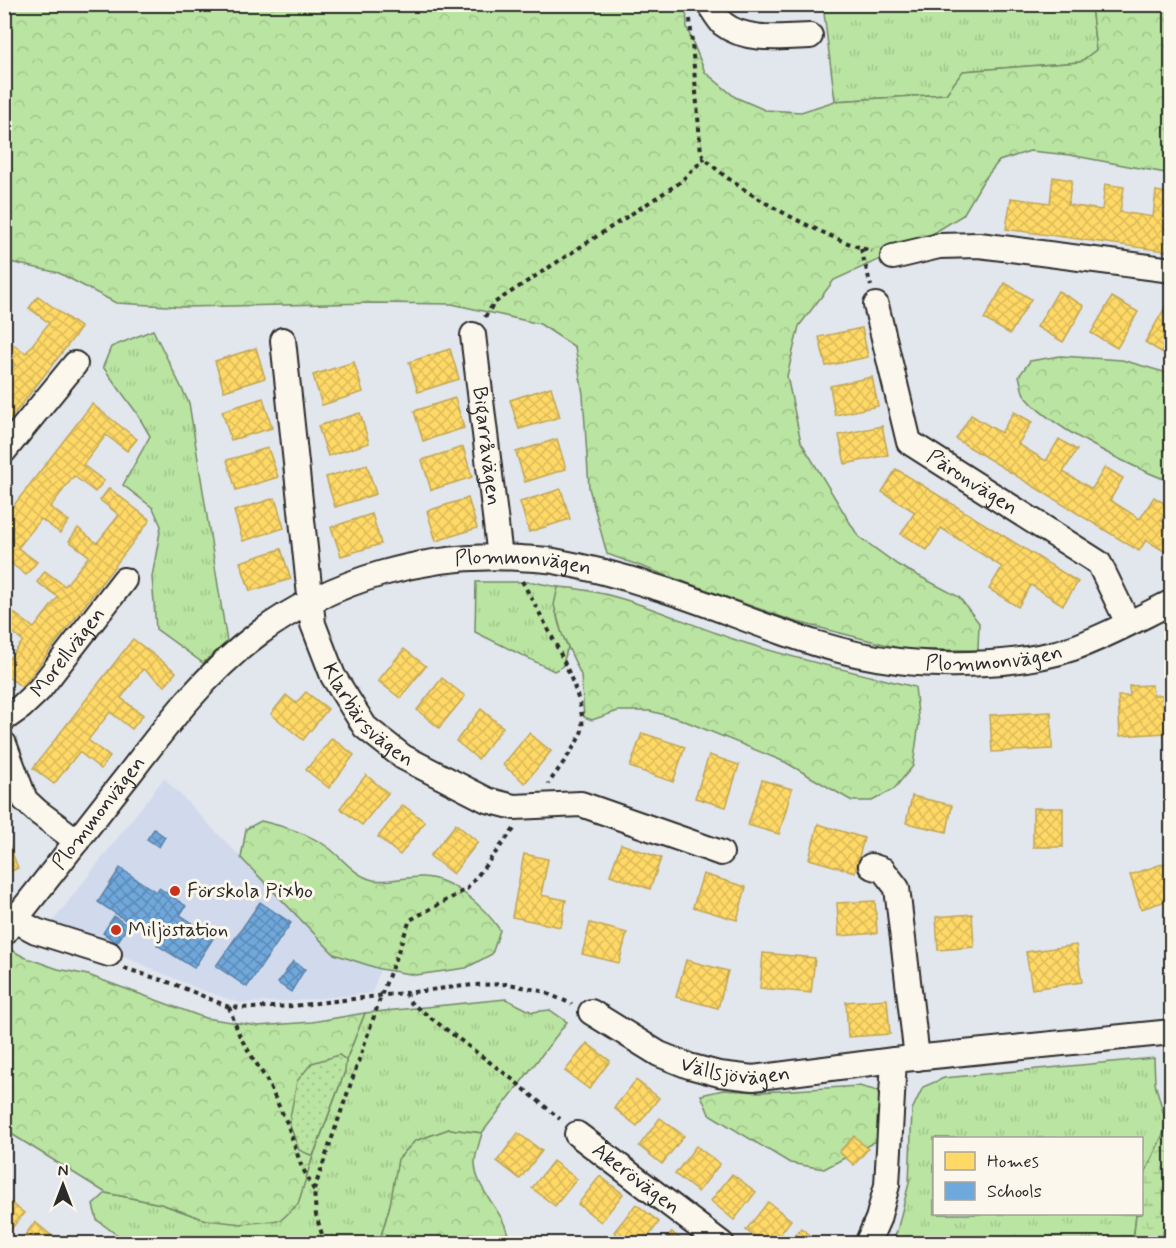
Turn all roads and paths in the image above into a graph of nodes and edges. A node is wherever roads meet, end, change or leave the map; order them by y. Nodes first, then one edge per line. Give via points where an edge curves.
1 (700, 10) edge
2 (810, 36) dead end
3 (705, 158) junction
4 (861, 249) junction
5 (893, 257) joint
6 (1172, 270) edge
7 (494, 303) dead end
8 (876, 305) joint
9 (473, 336) dead end
10 (282, 340) dead end
11 (75, 364) dead end
12 (4, 452) edge
13 (509, 557) junction
14 (124, 580) dead end
15 (310, 602) junction
16 (1172, 602) edge
17 (1128, 623) junction
18 (4, 719) edge
19 (4, 744) edge
20 (531, 807) junction
21 (76, 841) junction
22 (721, 853) dead end
23 (871, 866) dead end
24 (10, 927) edge
25 (115, 960) joint
26 (405, 993) junction
27 (381, 996) junction
28 (229, 1007) junction
29 (591, 1012) joint
30 (1172, 1032) edge
31 (905, 1059) junction
32 (577, 1134) joint
33 (314, 1190) junction
34 (325, 1244) edge
35 (722, 1244) edge
36 (867, 1244) edge

1 - 2 street via 739,32 767,38
1 - 3 path via 701,153
3 - 4 path via 728,179 770,205
3 - 7 path via 679,183
4 - 5 path
4 - 8 path
5 - 6 street via 939,246 979,244
8 - 17 street, Päronvägen via 909,442 1099,563
9 - 13 street, Bigarråvägen
10 - 15 street, Klarbärsvägen
11 - 12 street
13 - 15 street, Plommonvägen via 453,559 414,566 358,581
13 - 17 street, Plommonvägen via 552,560 653,586 818,645 897,662 968,664 1033,657 1072,648
13 - 20 path via 580,704 582,731
14 - 18 street, Morellvägen via 39,690
15 - 20 street, Klarbärsvägen via 313,624 333,676 365,727 403,757 486,800
15 - 21 street, Plommonvägen via 259,632 219,666 171,720
16 - 17 street, Plommonvägen
19 - 21 street via 25,800
20 - 22 street, Klarbärsvägen via 581,804
20 - 27 path via 467,889 410,920
21 - 24 street, Plommonvägen
23 - 31 street via 884,870 897,888
24 - 25 street via 36,932
25 - 28 path
26 - 27 path
26 - 29 path via 509,984 541,991
26 - 32 path via 411,1003
27 - 28 path
27 - 33 path
28 - 33 path via 240,1037 287,1123
29 - 31 street, Vällsjövägen via 659,1054 719,1074 753,1078
30 - 31 street, Vällsjövägen
31 - 36 street via 887,1185
32 - 35 street, Åkerövägen
33 - 34 path via 316,1215

